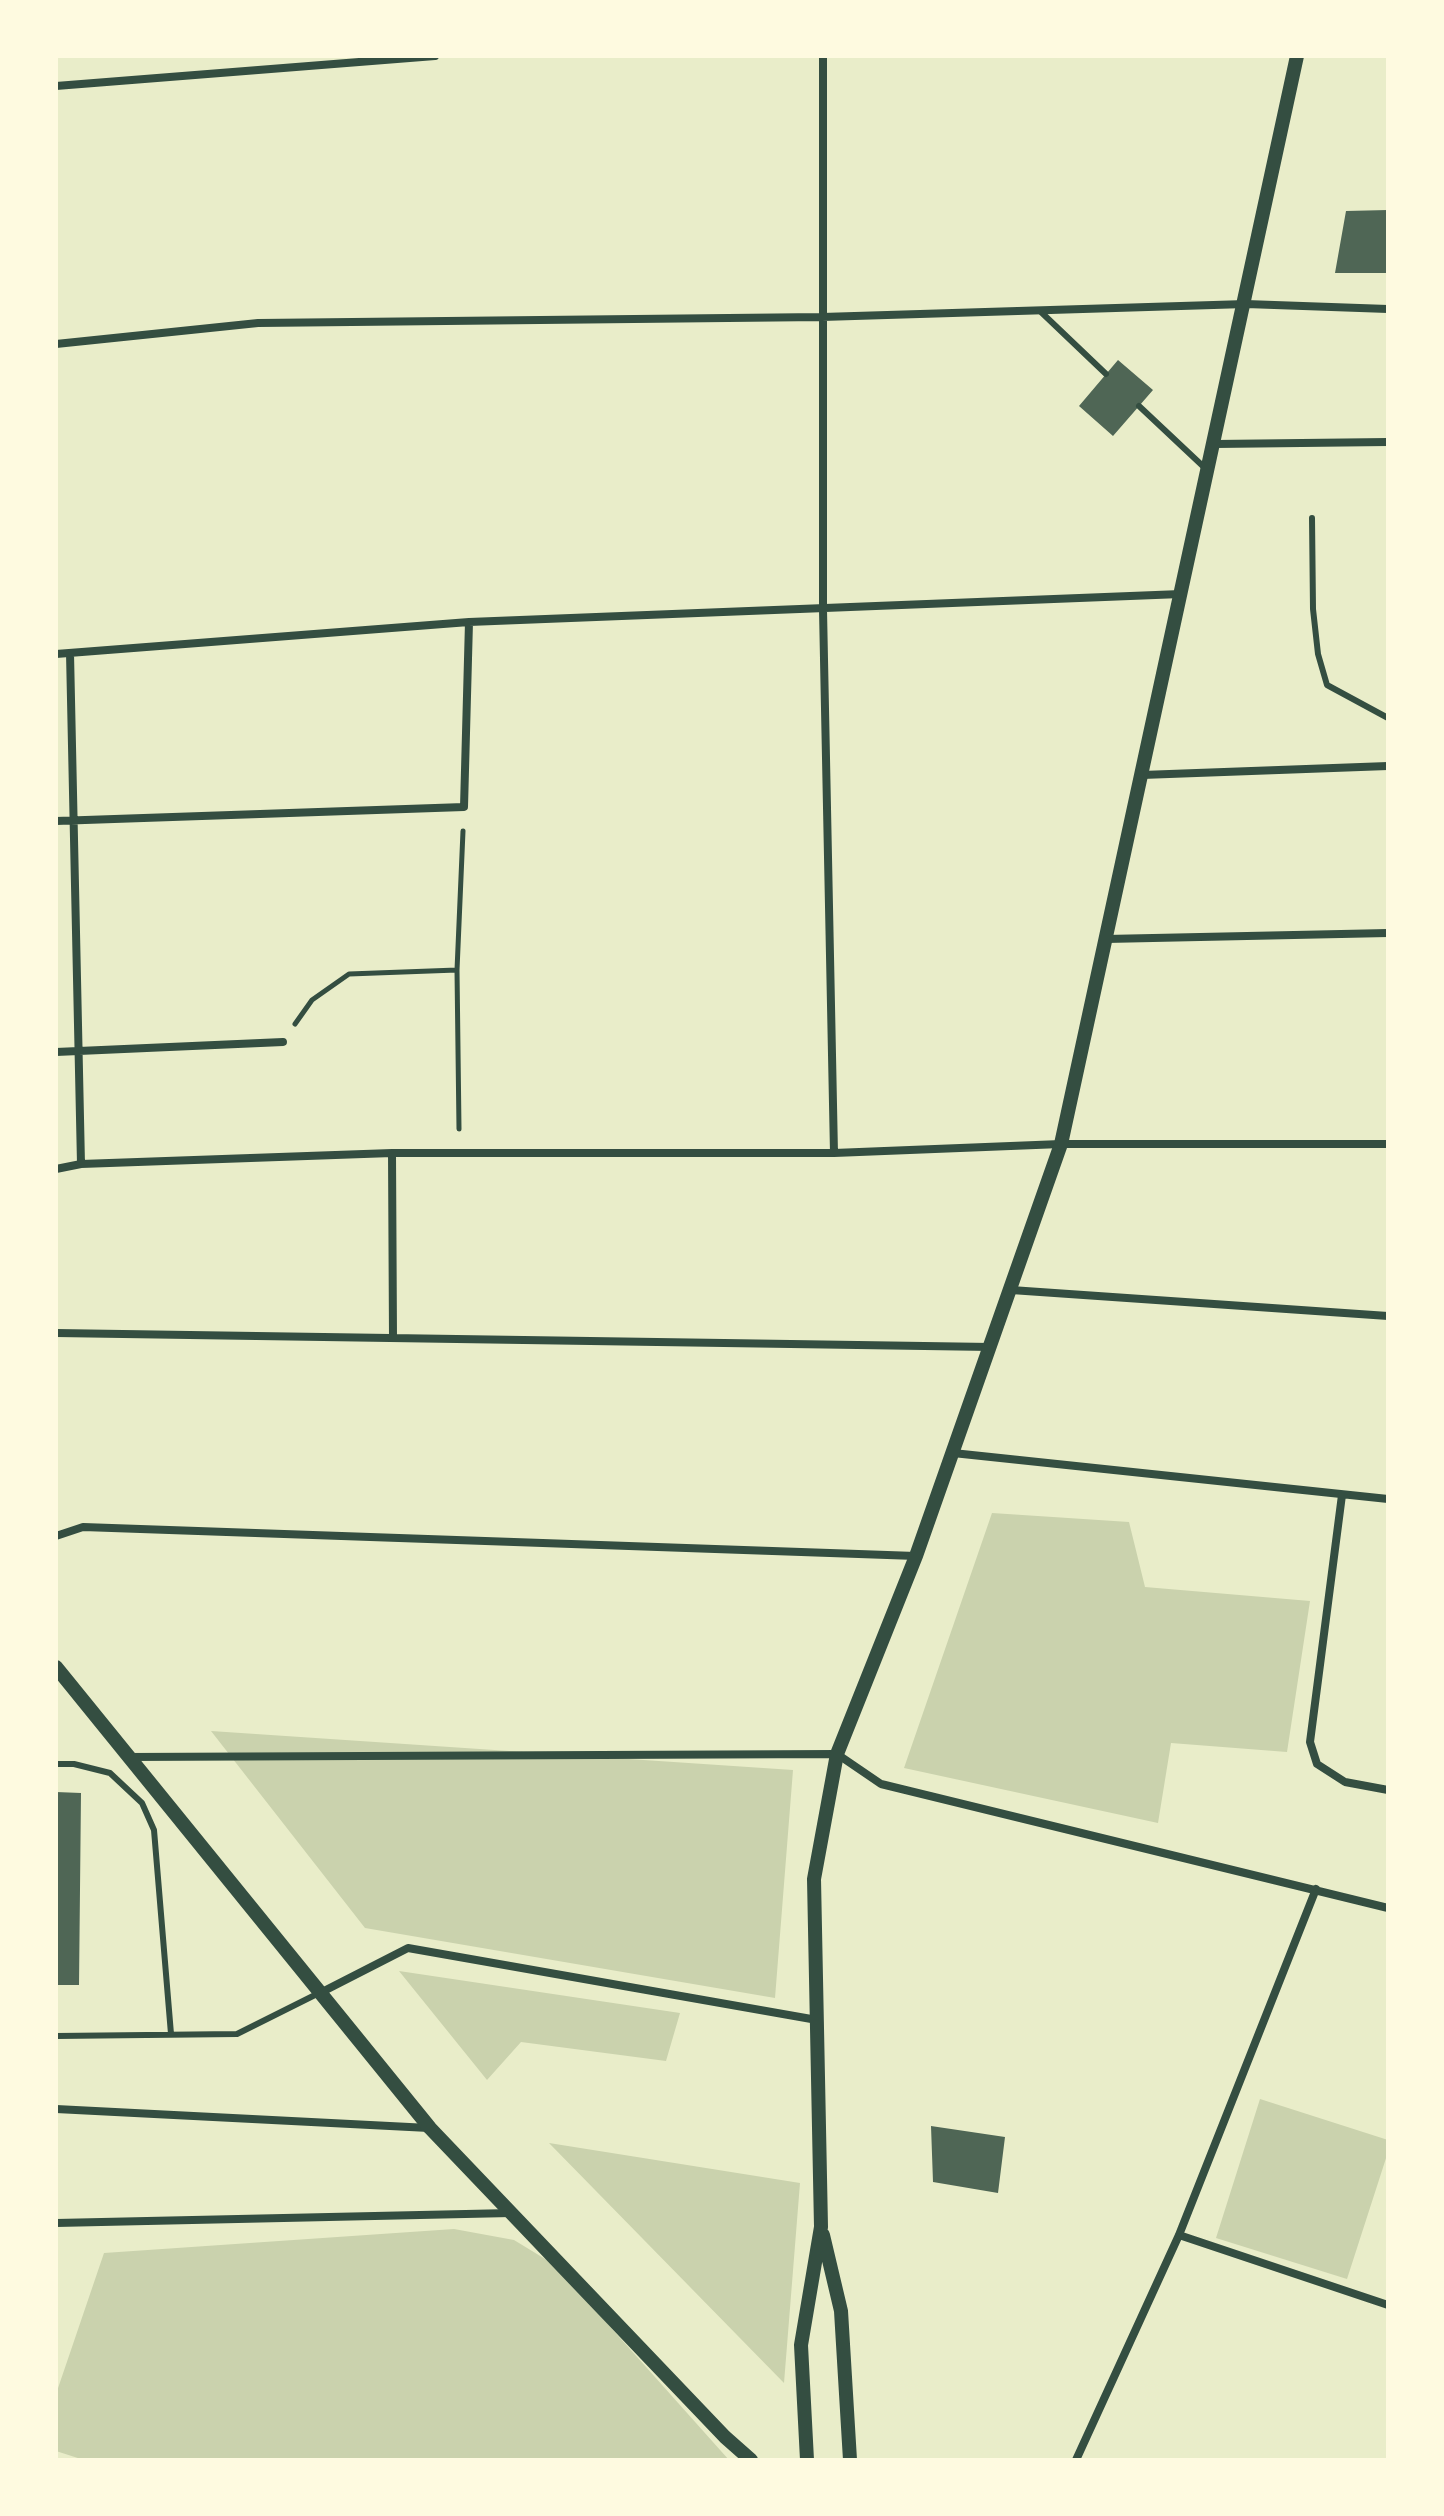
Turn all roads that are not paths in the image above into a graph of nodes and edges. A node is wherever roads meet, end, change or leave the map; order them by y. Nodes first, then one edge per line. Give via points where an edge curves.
1 (435, 56) edge
2 (823, 56) edge
3 (1297, 56) edge
4 (56, 86) edge
5 (1246, 304) junction
6 (1388, 309) edge
7 (1041, 312) junction
8 (822, 317) junction
9 (56, 344) edge
10 (1106, 374) dead end
11 (1139, 406) dead end
12 (1388, 442) edge
13 (1215, 444) junction
14 (1209, 471) junction
15 (1312, 518) dead end
16 (1182, 594) junction
17 (823, 610) junction
18 (469, 622) junction
19 (70, 653) junction
20 (56, 654) edge
21 (1388, 718) edge
22 (1388, 766) edge
23 (1142, 775) junction
24 (74, 819) junction
25 (56, 821) edge
26 (1388, 933) edge
27 (1106, 939) junction
28 (283, 1042) road end
29 (80, 1050) junction
30 (56, 1052) edge
31 (1061, 1144) junction
32 (1388, 1144) edge
33 (392, 1153) junction
34 (834, 1153) junction
35 (81, 1164) junction
36 (56, 1169) edge
37 (1011, 1290) junction
38 (1388, 1316) edge
39 (56, 1333) edge
40 (393, 1338) junction
41 (991, 1347) junction
42 (953, 1453) junction
43 (1342, 1495) junction
44 (1388, 1499) edge
45 (56, 1536) edge
46 (916, 1556) junction
47 (58, 1673) edge
48 (837, 1754) junction
49 (127, 1757) junction
50 (56, 1764) edge
51 (1388, 1790) edge
52 (1316, 1889) junction
53 (1388, 1908) edge
54 (319, 1993) junction
55 (817, 2020) junction
56 (171, 2034) junction
57 (56, 2036) edge
58 (56, 2109) edge
59 (430, 2128) junction
60 (513, 2213) junction
61 (56, 2223) edge
62 (821, 2227) junction
63 (1179, 2235) junction
64 (1388, 2305) edge
65 (751, 2460) edge
66 (807, 2460) edge
67 (850, 2460) edge
68 (1076, 2460) edge

1 - 4 street
2 - 8 street
3 - 5 street
5 - 6 street
5 - 7 street
5 - 13 street
7 - 8 street
7 - 10 lane
8 - 9 street via 258,323
8 - 17 street
11 - 14 lane
12 - 13 street
13 - 14 street
14 - 16 street
15 - 21 lane via 1313,609 1327,685
16 - 17 street
16 - 23 street
17 - 18 street
17 - 34 street
18 - 19 street
18 - 24 street via 464,807
19 - 20 street
19 - 24 street
22 - 23 street
23 - 27 street
24 - 25 street
24 - 29 street
26 - 27 street
27 - 31 street
28 - 29 street
29 - 30 street
29 - 35 street
31 - 32 street
31 - 34 street
31 - 37 street
33 - 34 street
33 - 35 street
33 - 40 street
35 - 36 street
37 - 38 street
37 - 41 street
39 - 40 street
40 - 41 street
41 - 42 street
42 - 43 street
42 - 46 street
43 - 44 street
43 - 51 street via 1310,1742 1317,1764 1345,1782
45 - 46 street via 83,1527
46 - 48 street
47 - 49 street
48 - 49 street
48 - 52 street via 881,1784
48 - 55 street via 814,1879
49 - 54 street
50 - 56 lane via 110,1773 142,1803 154,1830
52 - 53 street
52 - 63 street
54 - 55 street via 408,1948
54 - 56 lane via 237,2034
54 - 59 street
55 - 62 street
56 - 57 lane
58 - 59 street
59 - 60 street
60 - 61 street
60 - 65 street
62 - 66 street via 801,2345
62 - 67 street via 841,2311
63 - 64 street
63 - 68 street

